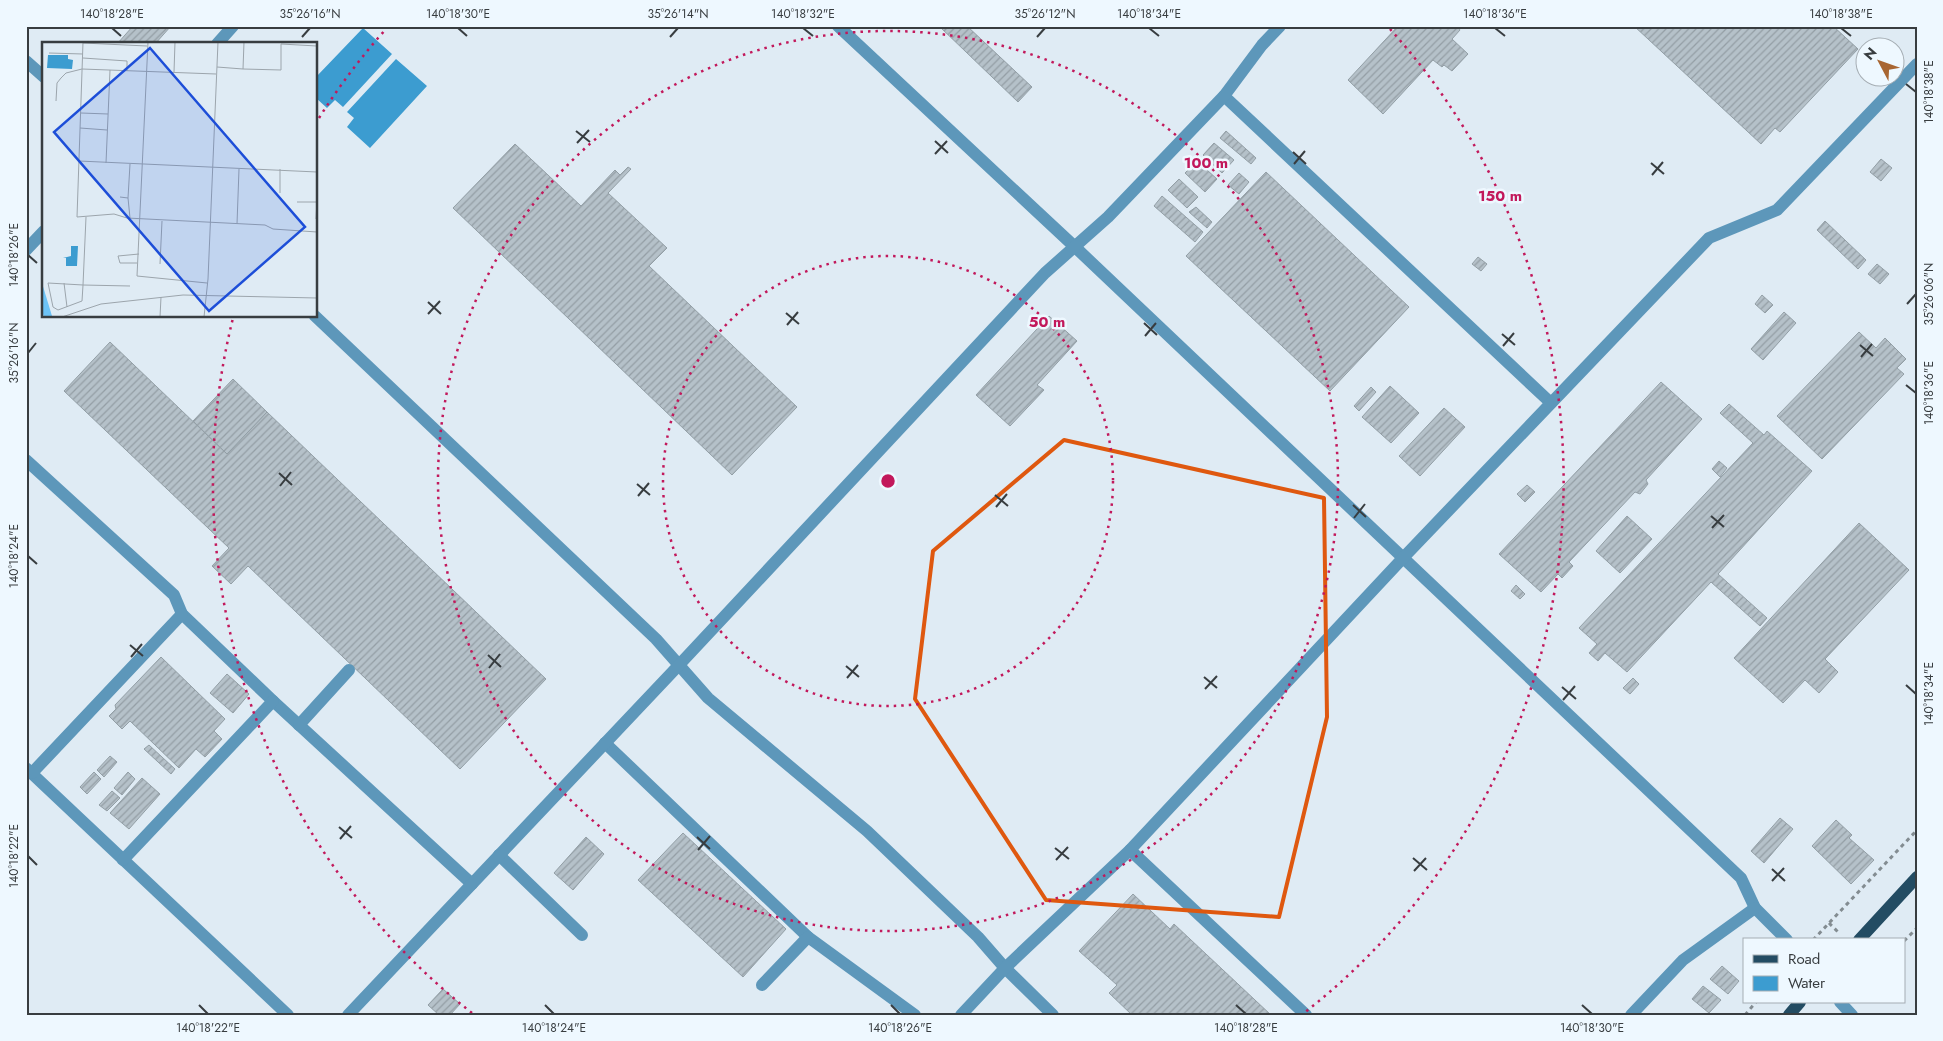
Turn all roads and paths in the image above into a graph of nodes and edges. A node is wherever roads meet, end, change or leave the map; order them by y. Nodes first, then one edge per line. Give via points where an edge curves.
1 (233, 26) edge
2 (838, 26) edge
3 (1280, 26) edge
4 (219, 42) edge
5 (26, 60) edge
6 (1917, 64) edge
7 (42, 75) edge
8 (1224, 96) junction
9 (42, 233) edge
10 (1074, 247) junction
11 (26, 250) edge
12 (317, 318) edge
13 (1551, 403) junction
14 (26, 460) edge
15 (1404, 558) junction
16 (182, 614) junction
17 (679, 666) junction
18 (349, 670) dead end
19 (273, 701) junction
20 (299, 725) junction
21 (605, 743) junction
22 (29, 771) edge
23 (1917, 830) edge
24 (1130, 850) junction
25 (499, 855) junction
26 (123, 860) junction
27 (1917, 877) edge
28 (472, 884) junction
29 (1755, 908) junction
30 (1917, 928) edge
31 (582, 935) dead end
32 (808, 937) junction
33 (1785, 938) edge
34 (1816, 938) edge
35 (1861, 938) edge
36 (1906, 939) edge
37 (1005, 968) junction
38 (762, 986) dead end
39 (1754, 1004) edge
40 (1798, 1004) edge
41 (1842, 1004) edge
42 (288, 1015) edge
43 (348, 1015) edge
44 (915, 1015) edge
45 (961, 1015) edge
46 (1053, 1015) edge
47 (1306, 1015) edge
48 (1631, 1015) edge
49 (1745, 1015) edge
50 (1789, 1015) edge
51 (1852, 1015) edge

1 - 4 street
2 - 10 street
3 - 8 street
5 - 7 street
6 - 13 street via 1777,210 1709,238
8 - 10 street via 1108,217
8 - 13 street
9 - 11 street
10 - 15 street
10 - 17 street via 1045,274
12 - 17 street via 656,639
13 - 15 street
14 - 16 street via 174,594
15 - 24 street
15 - 29 street via 1741,878
16 - 19 street
16 - 22 street
17 - 21 street
17 - 37 street via 708,698 867,831 978,937
18 - 20 street
19 - 20 street
19 - 26 street
20 - 28 street
21 - 25 street
21 - 32 street
22 - 26 street
23 - 34 path
24 - 37 street
24 - 47 street
25 - 28 street
25 - 31 street
26 - 42 street
27 - 35 main road
28 - 43 street
29 - 33 street
29 - 48 street via 1683,960
30 - 36 path
32 - 38 street
32 - 44 street
37 - 45 street
37 - 46 street
39 - 49 path
40 - 50 main road
41 - 51 street

